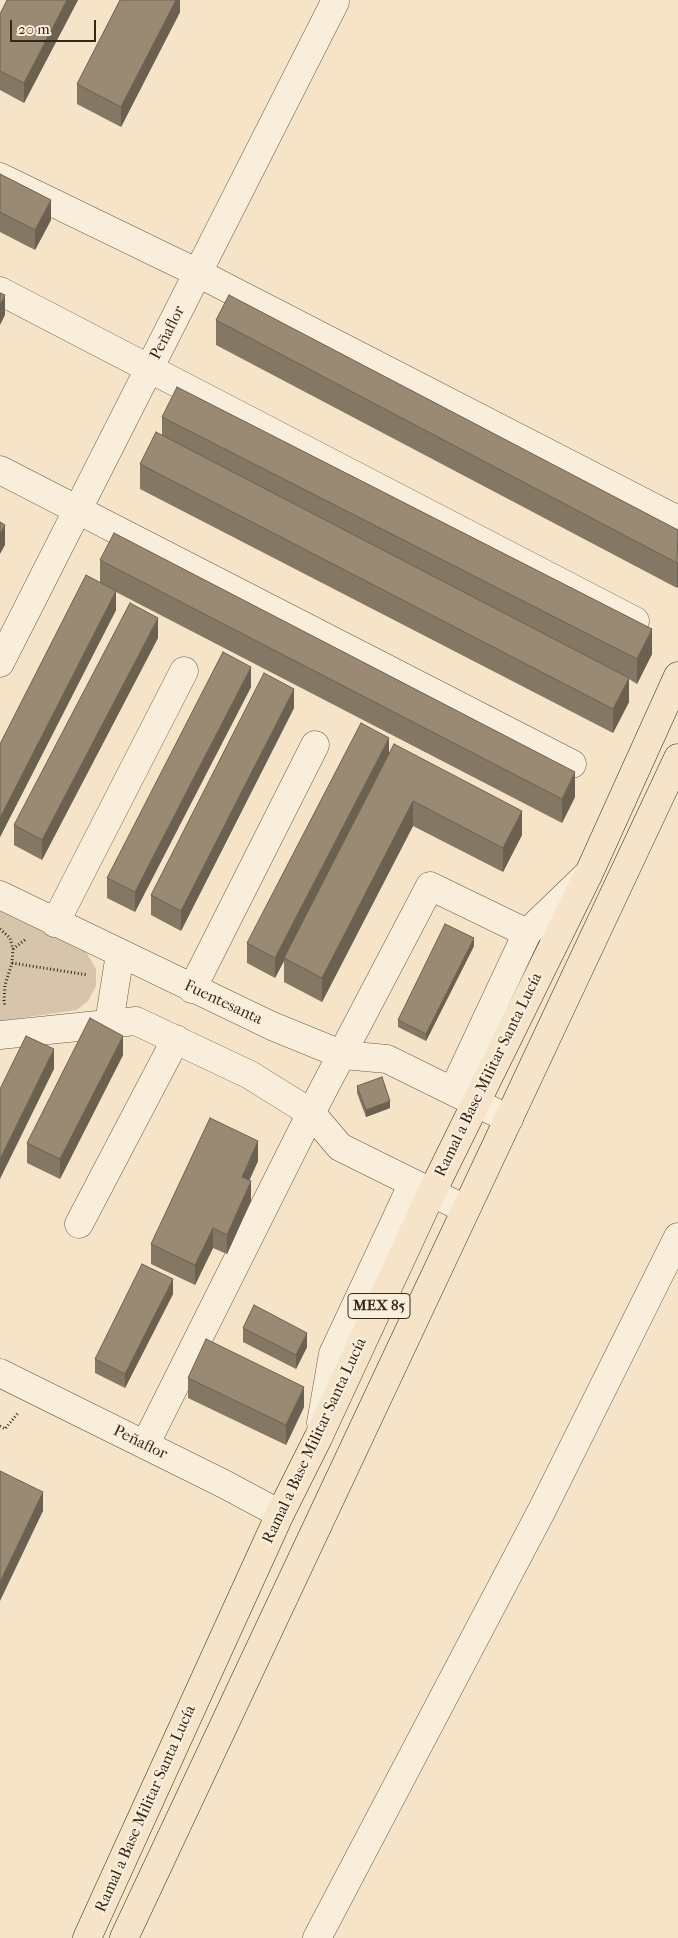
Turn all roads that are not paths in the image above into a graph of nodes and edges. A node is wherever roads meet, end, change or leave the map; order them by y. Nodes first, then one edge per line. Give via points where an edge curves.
1 (335, 2) dead end
2 (0, 177) edge
3 (198, 273) junction
4 (0, 290) edge
5 (150, 368) junction
6 (0, 470) edge
7 (76, 510) junction
8 (678, 520) edge
9 (637, 622) edge
10 (0, 663) edge
11 (184, 670) dead end
12 (678, 676) edge
13 (314, 745) dead end
14 (678, 758) edge
15 (572, 764) dead end
16 (589, 873) junction
17 (0, 895) edge
18 (55, 923) junction
19 (527, 933) junction
20 (118, 967) junction
21 (192, 989) junction
22 (109, 1023) junction
23 (6, 1034) edge
24 (176, 1039) junction
25 (343, 1055) junction
26 (464, 1097) junction
27 (311, 1113) junction
28 (509, 1119) junction
29 (422, 1188) junction
30 (465, 1209) junction
31 (79, 1224) dead end
32 (678, 1237) edge
33 (0, 1373) edge
34 (145, 1445) junction
35 (280, 1514) junction
36 (87, 1938) edge
37 (124, 1938) edge
38 (317, 1938) edge

1 - 3 street, Peñaflor
2 - 3 street
3 - 5 street, Peñaflor
3 - 8 street
4 - 5 street
5 - 7 street, Peñaflor
5 - 9 street
6 - 7 street
7 - 10 street, Peñaflor
7 - 15 street
11 - 18 street
12 - 16 main road, Ramal a Base Militar Santa Lucía / MEX 85
13 - 21 street
14 - 28 main road, Ramal a Base Militar Santa Lucía / MEX 85
16 - 19 street
16 - 26 main road, Ramal a Base Militar Santa Lucía / MEX 85
17 - 18 street, Fuentesanta
18 - 20 street, Fuentesanta
19 - 25 street via 430,886
19 - 26 street
20 - 21 street, Fuentesanta
20 - 22 street
21 - 25 street, Fuentesanta
22 - 23 street
22 - 24 street via 136,1021
24 - 27 street via 250,1075
24 - 31 street
25 - 26 street, Fuentesanta via 387,1059
25 - 27 street
26 - 28 street, Fuentesanta
26 - 29 main road, Ramal a Base Militar Santa Lucía / MEX 85
27 - 29 street via 340,1147
27 - 34 street
28 - 30 main road, Ramal a Base Militar Santa Lucía / MEX 85
29 - 30 street
29 - 35 main road, Ramal a Base Militar Santa Lucía / MEX 85 via 318,1438
30 - 37 main road, Ramal a Base Militar Santa Lucía / MEX 85
32 - 38 street via 542,1510
33 - 34 street, Peñaflor
34 - 35 street, Peñaflor
35 - 36 main road, Ramal a Base Militar Santa Lucía / MEX 85

